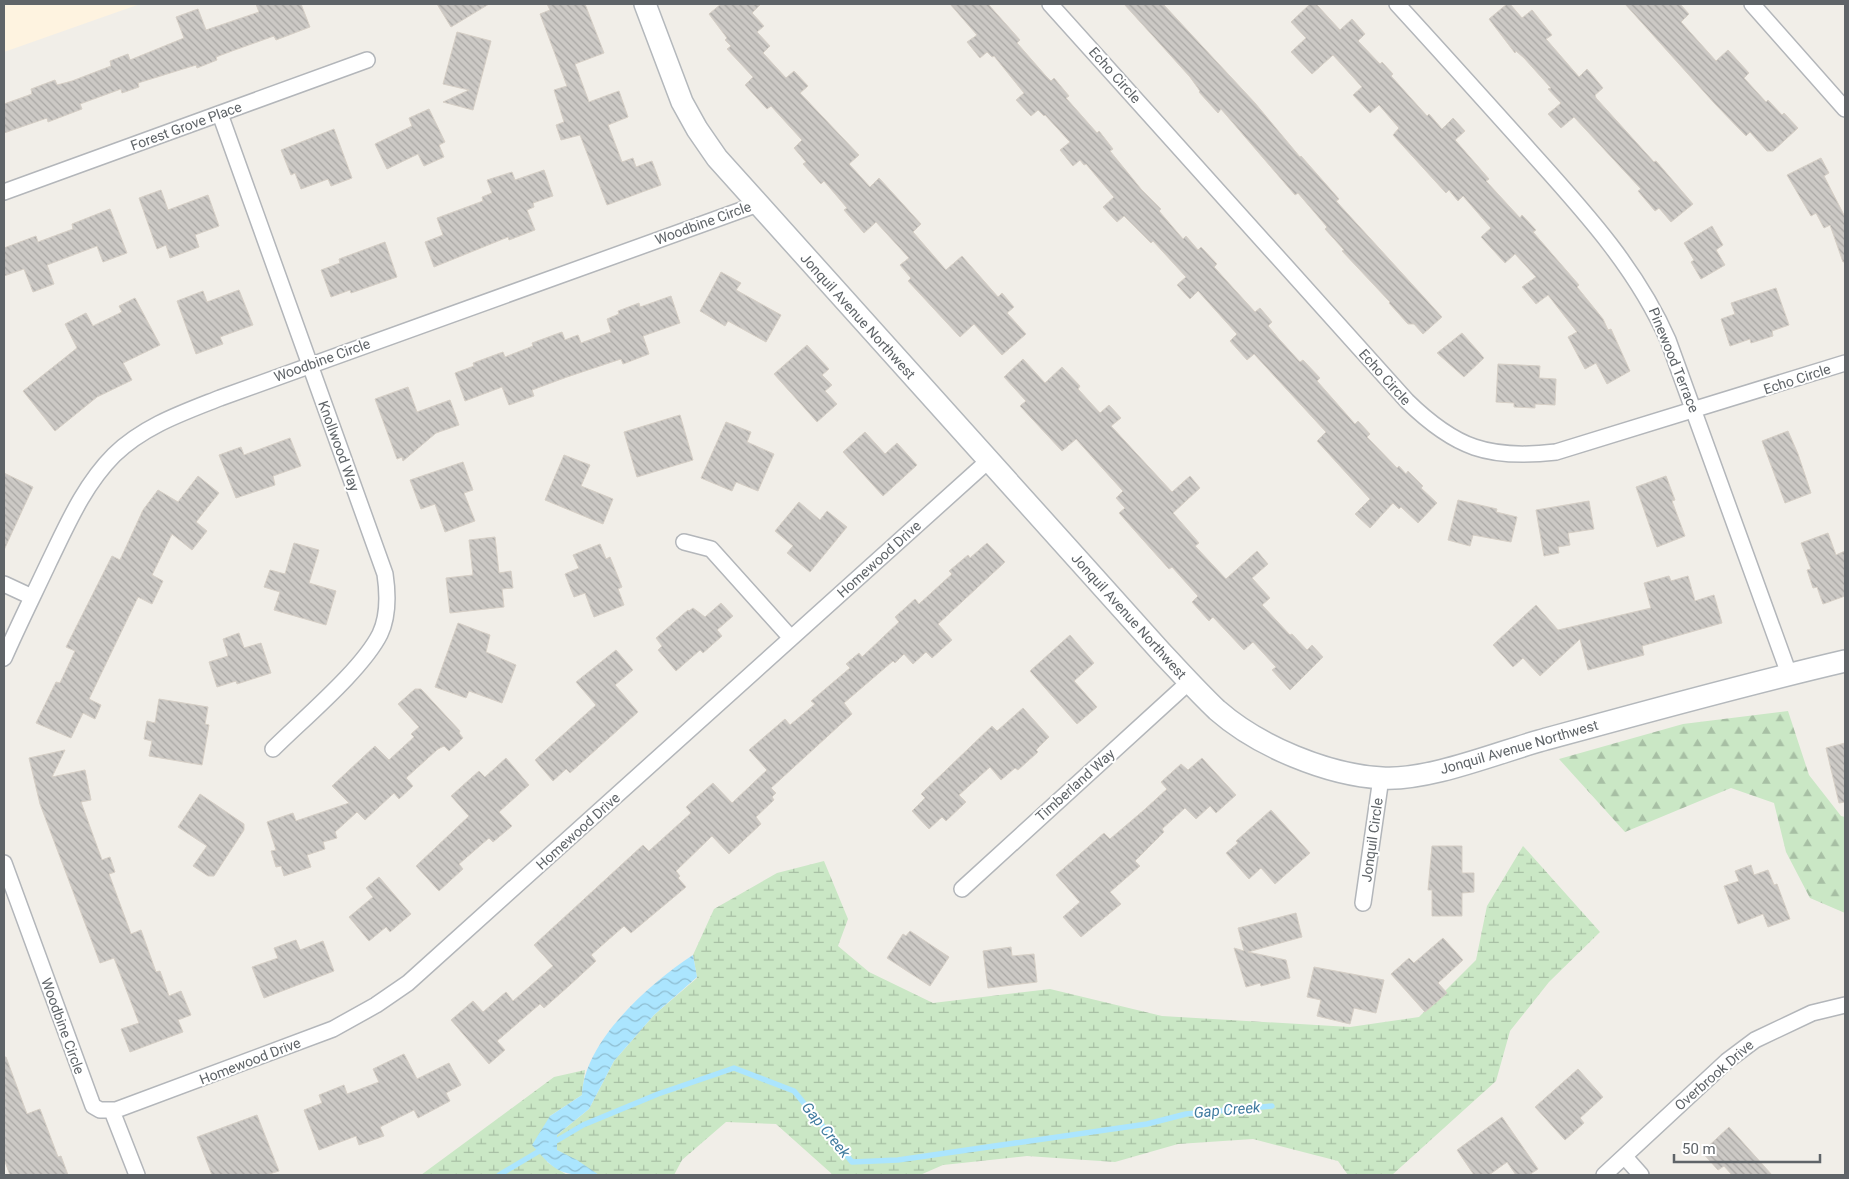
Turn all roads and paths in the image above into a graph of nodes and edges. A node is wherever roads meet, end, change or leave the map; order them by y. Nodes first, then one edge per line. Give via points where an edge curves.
1 (646, 4) edge
2 (1050, 4) edge
3 (1398, 4) edge
4 (1752, 4) edge
5 (367, 60) dead end
6 (1845, 109) edge
7 (220, 114) junction
8 (4, 192) edge
9 (758, 204) junction
10 (1845, 363) edge
11 (310, 365) junction
12 (1694, 411) junction
13 (988, 461) junction
14 (684, 542) dead end
15 (4, 584) edge
16 (32, 597) junction
17 (791, 638) junction
18 (4, 658) edge
19 (1845, 661) edge
20 (1789, 674) junction
21 (1189, 682) junction
22 (273, 749) dead end
23 (1381, 778) junction
24 (4, 863) edge
25 (962, 889) dead end
26 (1363, 902) dead end
27 (1845, 1005) edge
28 (112, 1111) junction
29 (1625, 1157) junction
30 (137, 1175) edge
31 (1604, 1175) edge
32 (1641, 1175) edge

1 - 9 street, Jonquil Avenue Northwest via 682,102 697,129 717,158
2 - 12 street, Echo Circle via 1433,426 1456,440 1498,454 1527,456 1556,452
3 - 12 street, Pinewood Terrace via 1581,208 1628,267 1655,309
4 - 6 street
5 - 7 street, Forest Grove Place
7 - 8 street, Forest Grove Place
7 - 11 street, Knollwood Way
9 - 11 street, Woodbine Circle
9 - 13 street, Jonquil Avenue Northwest
10 - 12 street, Echo Circle
11 - 16 street, Woodbine Circle via 166,419 115,455 75,508
11 - 22 street, Knollwood Way via 385,574 388,594 380,633 370,650
12 - 20 street, Pinewood Terrace
13 - 17 street, Homewood Drive
13 - 21 street, Jonquil Avenue Northwest
14 - 17 street via 711,549
15 - 16 street
16 - 18 street, Woodbine Circle
17 - 28 street, Homewood Drive via 466,933 384,1000 341,1025 297,1043
19 - 20 street, Jonquil Avenue Northwest
20 - 23 street, Jonquil Avenue Northwest via 1443,769
21 - 23 street, Jonquil Avenue Northwest via 1218,710 1267,743 1301,759
21 - 25 street, Timberland Way
23 - 26 street, Jonquil Circle
24 - 28 street, Woodbine Circle via 93,1106
27 - 29 street, Overbrook Drive via 1812,1013 1755,1040 1727,1061
28 - 30 street
29 - 31 street, Overbrook Drive
29 - 32 street

